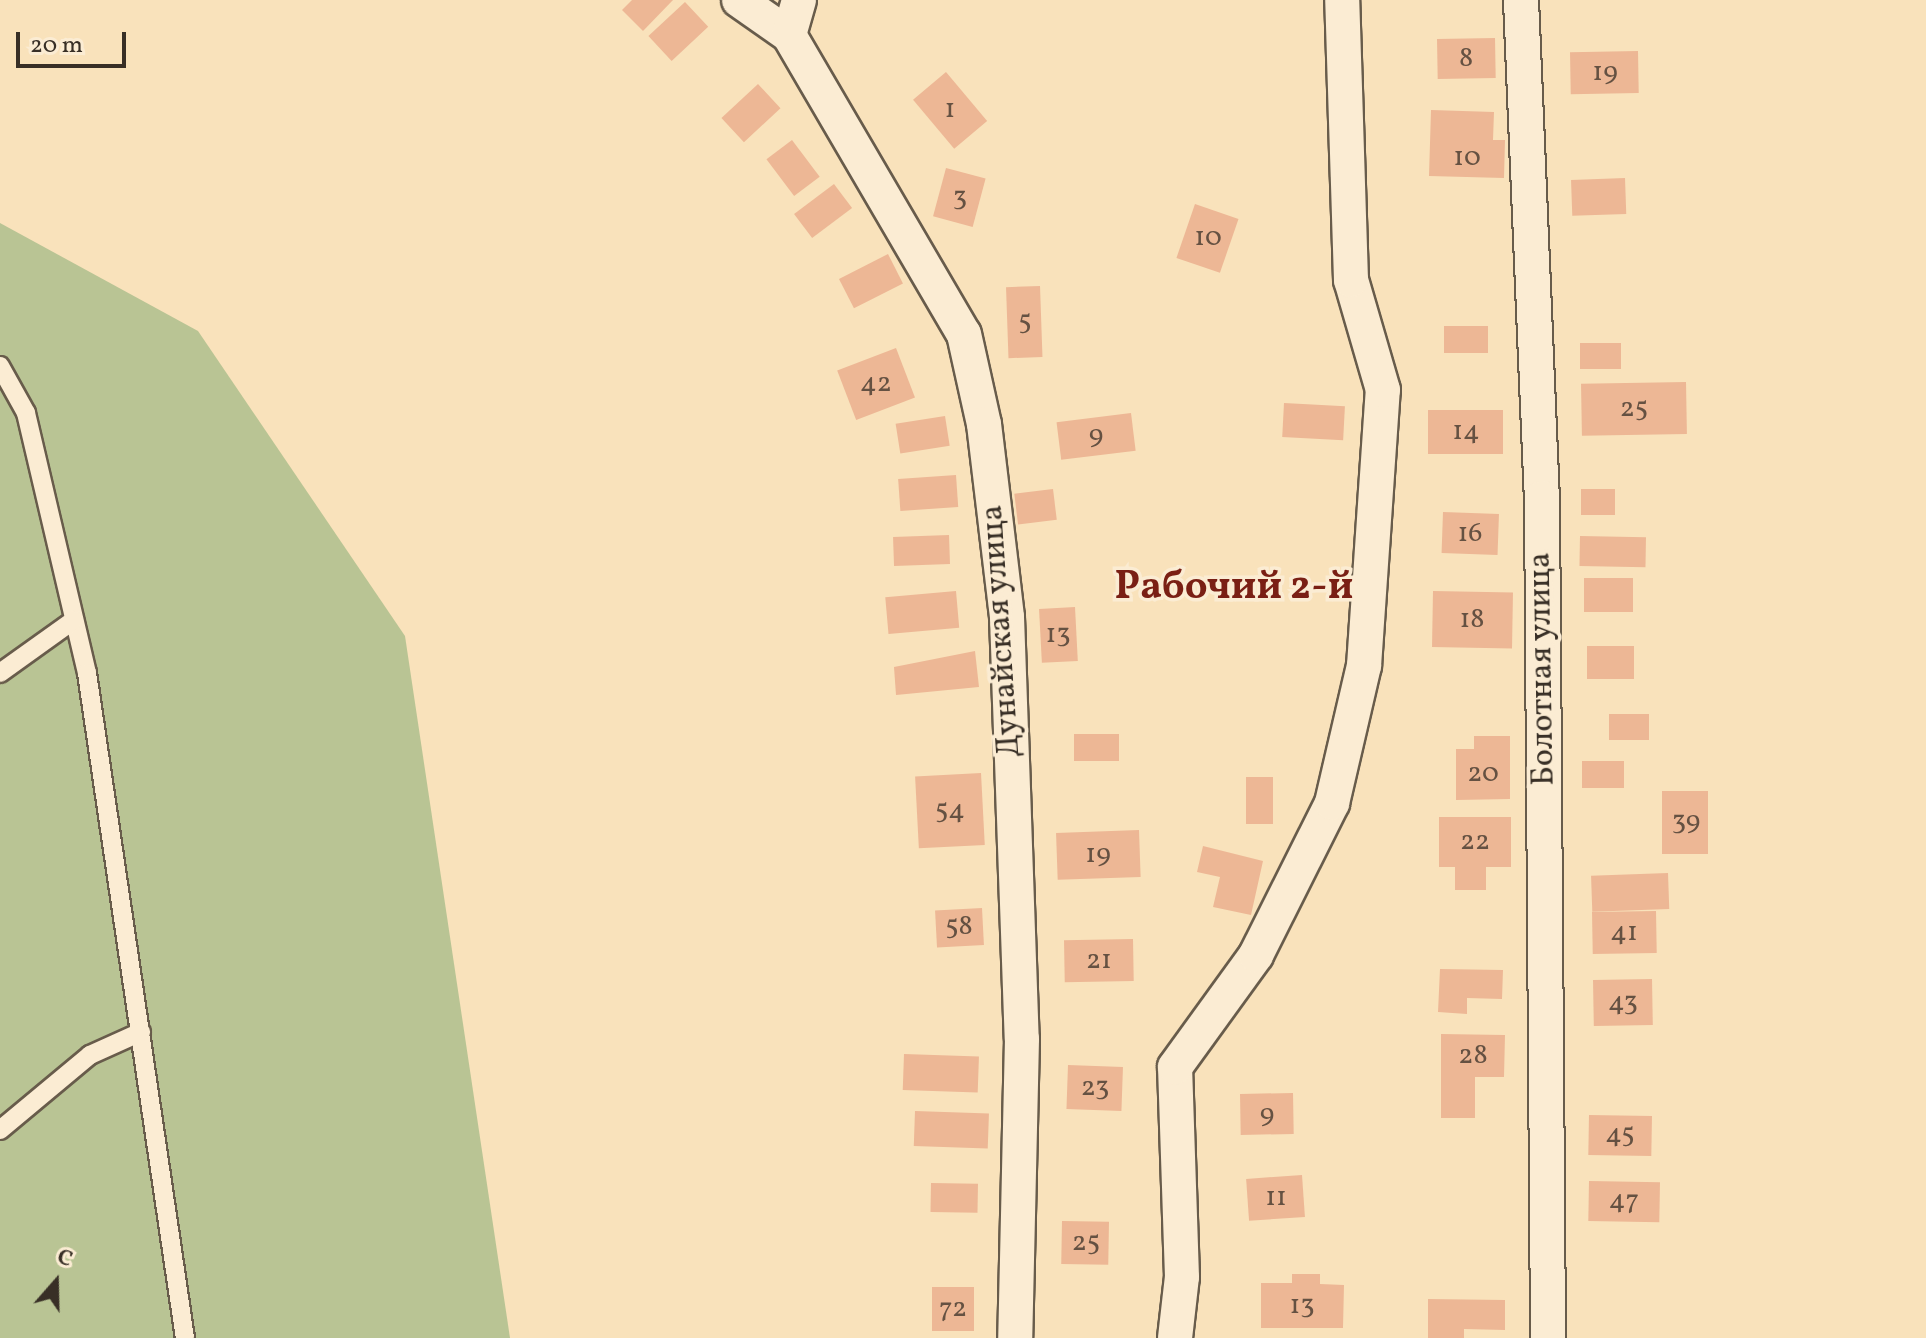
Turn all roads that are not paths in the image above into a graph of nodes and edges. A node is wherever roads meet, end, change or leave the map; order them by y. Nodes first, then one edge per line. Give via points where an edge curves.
1 (739, 0) edge
2 (799, 0) edge
3 (1342, 0) edge
4 (1521, 0) edge
5 (789, 35) junction
6 (0, 366) edge
7 (74, 620) junction
8 (0, 673) edge
9 (141, 1032) junction
10 (0, 1130) edge
11 (185, 1338) edge
12 (1015, 1338) edge
13 (1175, 1338) edge
14 (1548, 1338) edge

1 - 5 street, Дунайская улица
2 - 5 street
3 - 13 street via 1351,280 1383,390 1364,666 1332,803 1256,955 1175,1067 1182,1277
4 - 14 street, Болотная улица via 1542,498
5 - 12 street, Дунайская улица via 964,334 984,424 1007,617 1022,1039
6 - 7 lane via 26,413
7 - 8 lane
7 - 9 lane via 87,673
9 - 10 lane via 90,1055
9 - 11 lane

